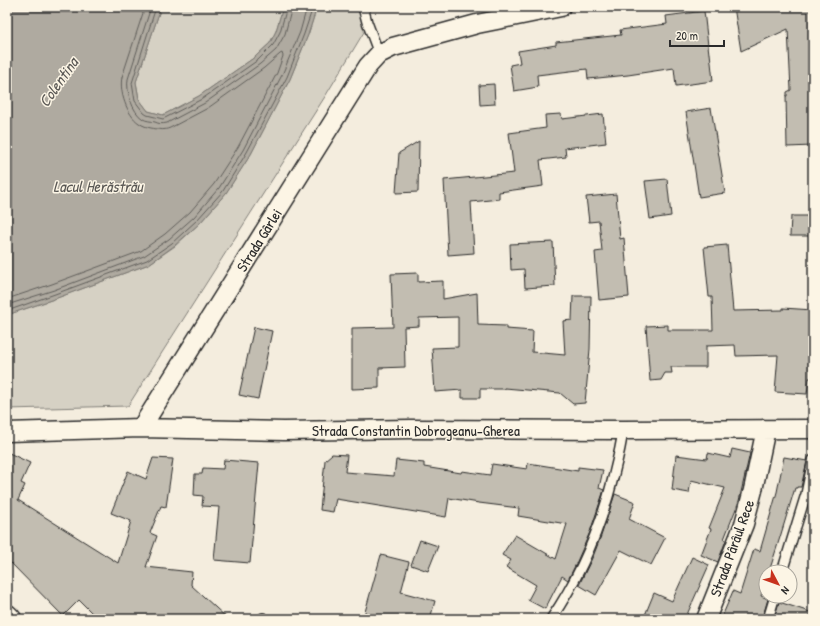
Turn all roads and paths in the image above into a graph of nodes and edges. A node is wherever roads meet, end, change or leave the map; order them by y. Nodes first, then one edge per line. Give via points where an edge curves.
1 (363, 7) edge
2 (561, 7) edge
3 (534, 9) edge
4 (379, 54) junction
5 (141, 428) junction
6 (764, 429) junction
7 (813, 429) edge
8 (623, 430) junction
9 (11, 433) edge
10 (813, 460) edge
11 (784, 564) edge
12 (773, 604) edge
13 (7, 616) edge
14 (10, 619) edge
15 (551, 619) edge
16 (706, 619) edge
17 (768, 619) edge

1 - 4 lane
2 - 3 street, Strada Gârlei
3 - 4 street, Strada Gârlei via 393,47
4 - 5 street, Strada Gârlei via 368,66
5 - 8 street, Strada Constantin Dobrogeanu-Gherea via 284,431
5 - 9 street, Strada Constantin Dobrogeanu-Gherea
6 - 7 street, Strada Constantin Dobrogeanu-Gherea
6 - 8 street, Strada Constantin Dobrogeanu-Gherea
6 - 16 street, Strada Pârâul Rece via 754,490 744,524
8 - 15 lane via 620,453 596,535 565,598
10 - 11 lane via 806,494
12 - 17 lane
13 - 14 main road

